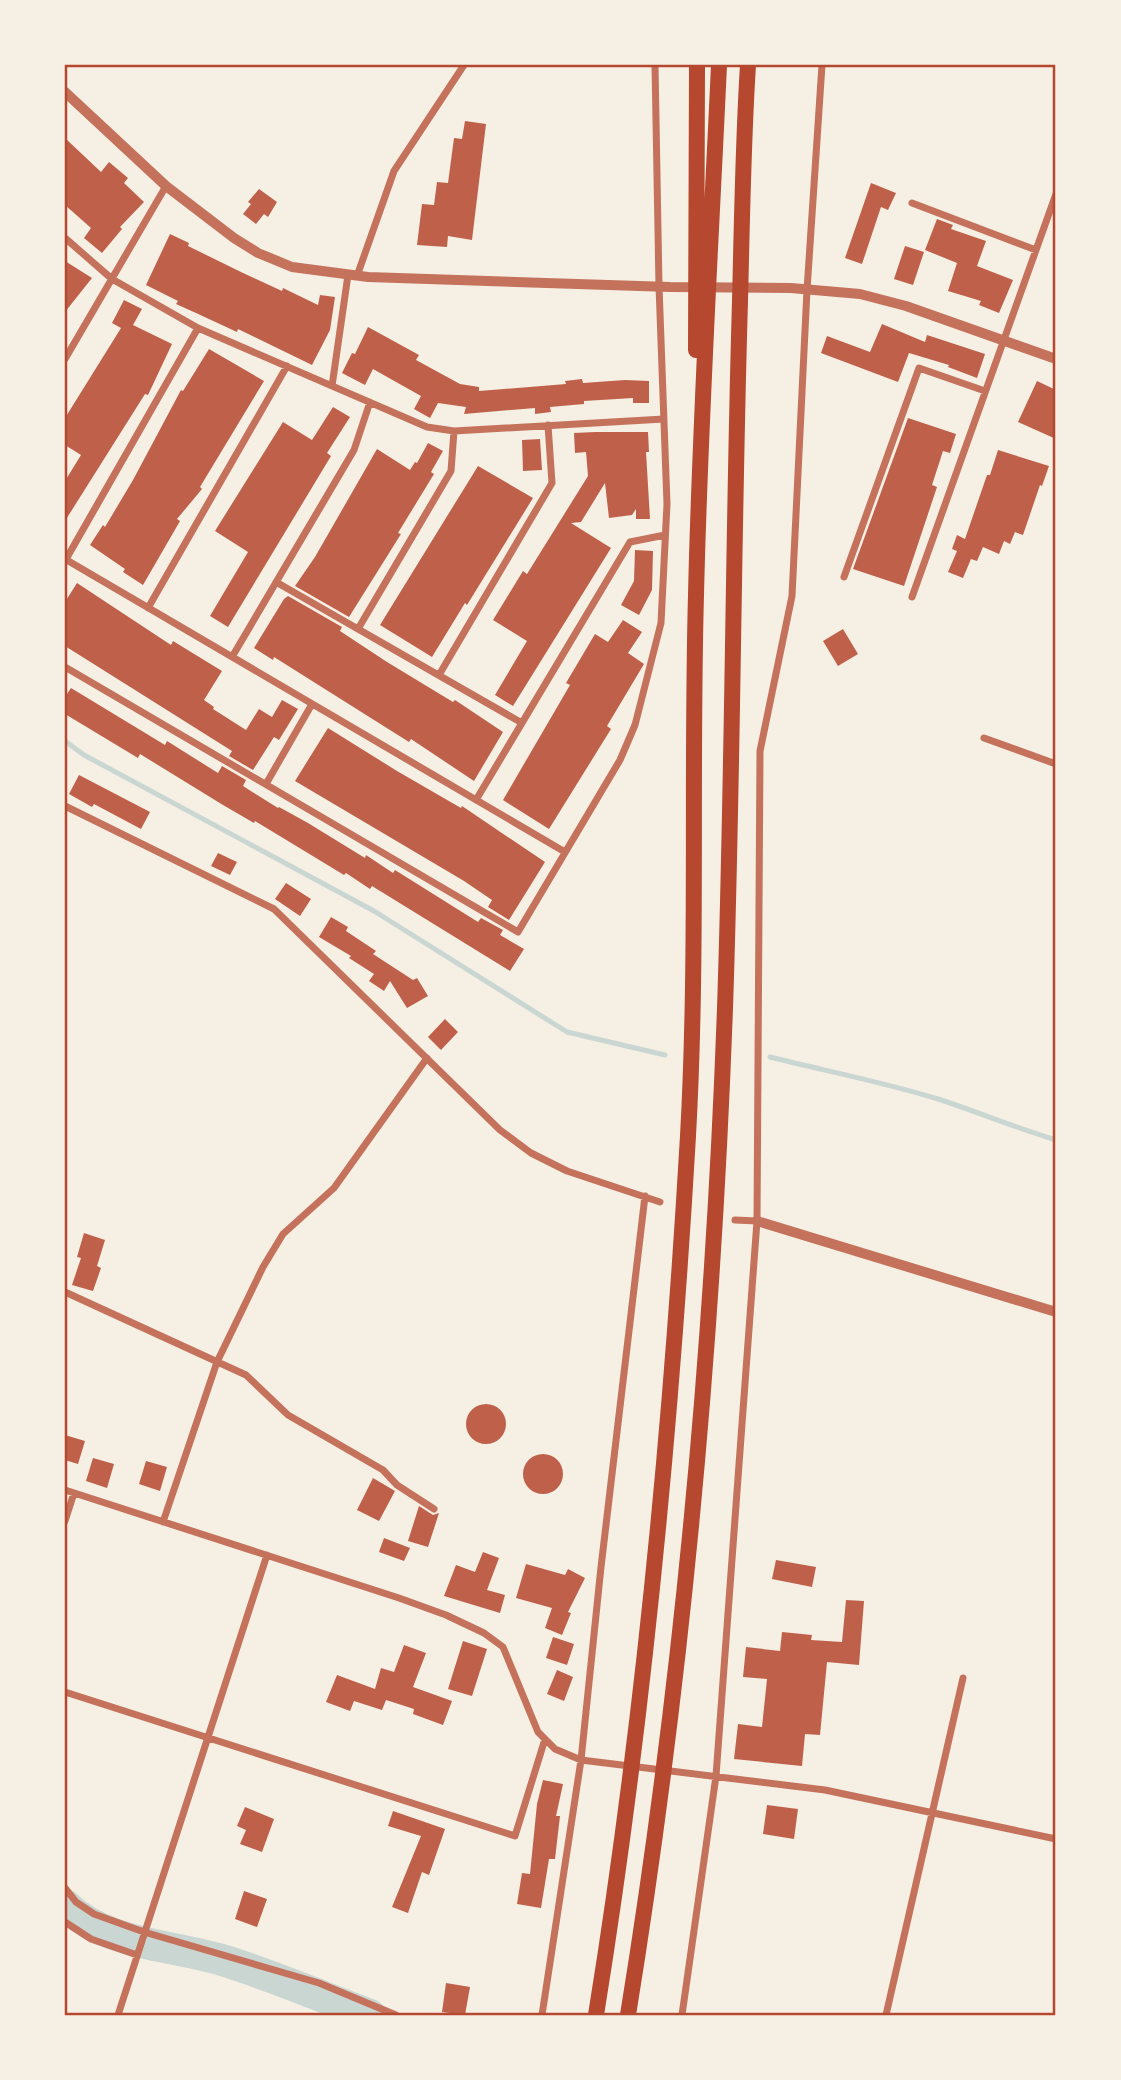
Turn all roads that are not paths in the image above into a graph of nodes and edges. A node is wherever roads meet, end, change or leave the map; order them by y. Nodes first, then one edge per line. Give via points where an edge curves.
1 (464, 65) edge
2 (655, 65) edge
3 (697, 65) edge
4 (719, 65) edge
5 (748, 65) edge
6 (822, 65) edge
7 (65, 92) edge
8 (166, 186) junction
9 (1056, 194) edge
10 (912, 203) dead end
11 (65, 237) edge
12 (1036, 250) junction
13 (352, 276) junction
14 (112, 279) junction
15 (664, 286) junction
16 (807, 290) junction
17 (198, 327) junction
18 (1004, 339) junction
19 (65, 359) edge
20 (1056, 359) edge
21 (287, 366) junction
22 (332, 386) junction
23 (985, 391) junction
24 (370, 402) junction
25 (664, 419) junction
26 (548, 425) junction
27 (454, 430) junction
28 (665, 535) junction
29 (65, 560) edge
30 (844, 577) dead end
31 (276, 582) junction
32 (696, 594) junction
33 (912, 597) dead end
34 (148, 608) junction
35 (358, 629) junction
36 (232, 657) junction
37 (65, 667) edge
38 (439, 675) junction
39 (312, 705) junction
40 (522, 723) junction
41 (984, 738) dead end
42 (1056, 764) edge
43 (266, 785) junction
44 (476, 800) junction
45 (65, 806) edge
46 (565, 852) junction
47 (427, 1058) junction
48 (645, 1196) junction
49 (660, 1202) dead end
50 (735, 1220) dead end
51 (757, 1222) junction
52 (65, 1292) edge
53 (1056, 1312) edge
54 (217, 1362) junction
55 (65, 1490) edge
56 (74, 1493) junction
57 (434, 1509) dead end
58 (65, 1521) edge
59 (163, 1522) junction
60 (267, 1555) junction
61 (963, 1678) dead end
62 (65, 1692) edge
63 (209, 1738) junction
64 (545, 1739) junction
65 (581, 1760) junction
66 (716, 1776) junction
67 (933, 1812) junction
68 (1056, 1839) edge
69 (65, 1888) edge
70 (65, 1922) edge
71 (144, 1932) junction
72 (137, 1955) junction
73 (118, 2015) edge
74 (396, 2015) edge
75 (542, 2015) edge
76 (596, 2015) edge
77 (628, 2015) edge
78 (682, 2015) edge
79 (886, 2015) edge

1 - 13 street via 394,172
2 - 15 street
3 - 32 highway
4 - 32 highway
5 - 77 highway via 720,1135 702,1397 670,1727
6 - 16 street
7 - 8 street
8 - 13 street via 258,253 292,267
8 - 14 street
9 - 12 street
10 - 12 street
11 - 14 street
12 - 18 street
13 - 15 street
13 - 22 street
14 - 17 street
14 - 19 street
15 - 16 street
15 - 25 street
16 - 18 street via 860,294
16 - 51 street via 792,596 760,751
17 - 21 street
17 - 29 street
18 - 20 street
18 - 23 street
21 - 22 street
21 - 34 street
22 - 24 street
23 - 30 street via 919,368
23 - 33 street
24 - 27 street via 427,427
24 - 31 street via 354,450
25 - 26 street
25 - 28 street
26 - 27 street
26 - 38 street via 551,483
27 - 35 street via 450,471
28 - 40 street via 630,542
28 - 46 street via 661,623 635,725 621,760
29 - 34 street
31 - 35 street
31 - 36 street
32 - 76 highway via 693,1003 672,1382 625,1829
34 - 36 street
35 - 38 street
36 - 39 street
37 - 43 street
38 - 40 street
39 - 43 street
39 - 44 street
40 - 44 street
41 - 42 street
43 - 46 street via 518,932
44 - 46 street
45 - 47 street via 274,909
47 - 48 street via 500,1130 531,1153 567,1171
47 - 54 street via 334,1188 283,1234
48 - 49 street
48 - 65 street
50 - 51 street
51 - 53 street
51 - 66 street
52 - 54 street
54 - 57 street via 246,1375 288,1416 383,1470
54 - 59 street
55 - 56 street
56 - 58 street
56 - 59 street
59 - 60 street
60 - 63 street
60 - 64 street via 446,1615 484,1633 503,1647
61 - 67 street
62 - 63 street
63 - 64 street via 514,1836
63 - 71 street
64 - 65 street via 555,1749
65 - 66 street
65 - 75 street
66 - 67 street via 825,1790
66 - 78 street
67 - 68 street
67 - 79 street
69 - 71 street via 94,1914
70 - 72 street via 91,1938
71 - 72 street
71 - 74 street via 279,1969
72 - 73 street

